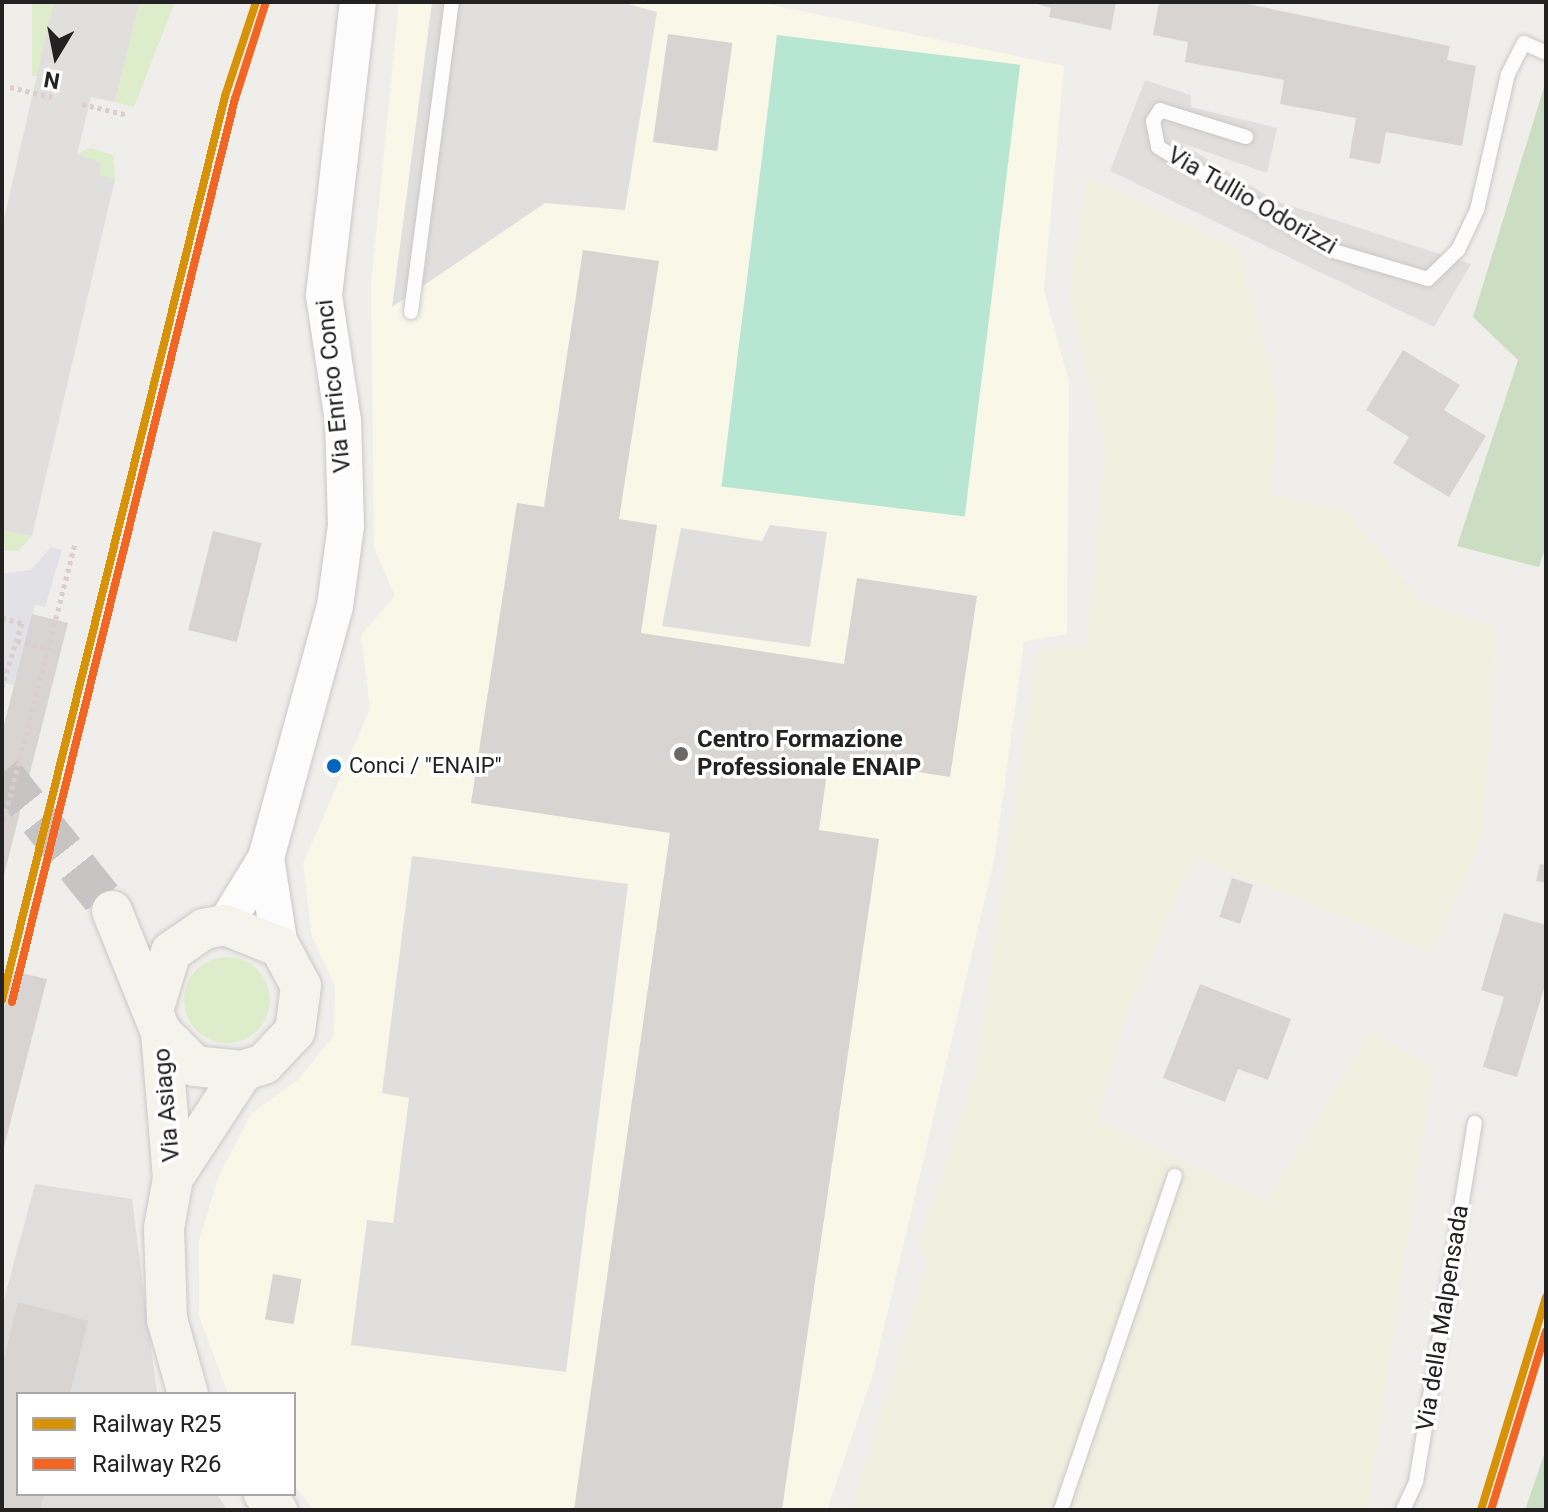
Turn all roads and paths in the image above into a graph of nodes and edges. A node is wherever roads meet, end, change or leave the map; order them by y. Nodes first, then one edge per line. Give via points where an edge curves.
1 (358, 2) edge
2 (452, 2) edge
3 (1546, 53) edge
4 (10, 87) dead end
5 (52, 97) dead end
6 (82, 104) dead end
7 (128, 115) dead end
8 (1246, 137) dead end
9 (411, 312) dead end
10 (75, 544) dead end
11 (2, 618) edge
12 (17, 641) junction
13 (48, 648) junction
14 (2, 687) edge
15 (2, 828) edge
16 (266, 858) junction
17 (225, 925) junction
18 (186, 938) junction
19 (280, 947) junction
20 (158, 1020) junction
21 (243, 1071) junction
22 (1475, 1123) dead end
23 (1175, 1176) dead end
24 (173, 1178) junction
25 (187, 1392) edge
26 (1546, 1503) edge
27 (1061, 1510) edge
28 (1403, 1510) edge
29 (1544, 1510) edge

1 - 16 street, Via Enrico Conci via 324,295 343,421 346,526 335,606
2 - 9 lane
3 - 8 lane, Via Tullio Odorizzi via 1524,43 1508,74 1477,210 1458,250 1428,279 1337,252 1280,220 1158,147 1153,121 1160,110
4 - 5 path
6 - 7 path
10 - 13 path
11 - 12 path via 22,623
12 - 13 path
12 - 14 path
13 - 15 path
16 - 17 street, Via Enrico Conci
16 - 19 street, Via Enrico Conci
17 - 18 main road
17 - 19 main road
18 - 20 main road, Via Asiago via 160,968
18 - 20 main road, Via Asiago via 153,933 112,911
19 - 21 main road, Via Asiago via 301,986 295,1031 264,1064
20 - 21 main road, Via Asiago via 195,1066
20 - 24 main road, Via Asiago
21 - 24 main road, Via Asiago
22 - 28 lane, Via della Malpensada via 1416,1482
23 - 27 lane
24 - 25 main road, Via Asiago via 164,1228 167,1319
26 - 29 path

